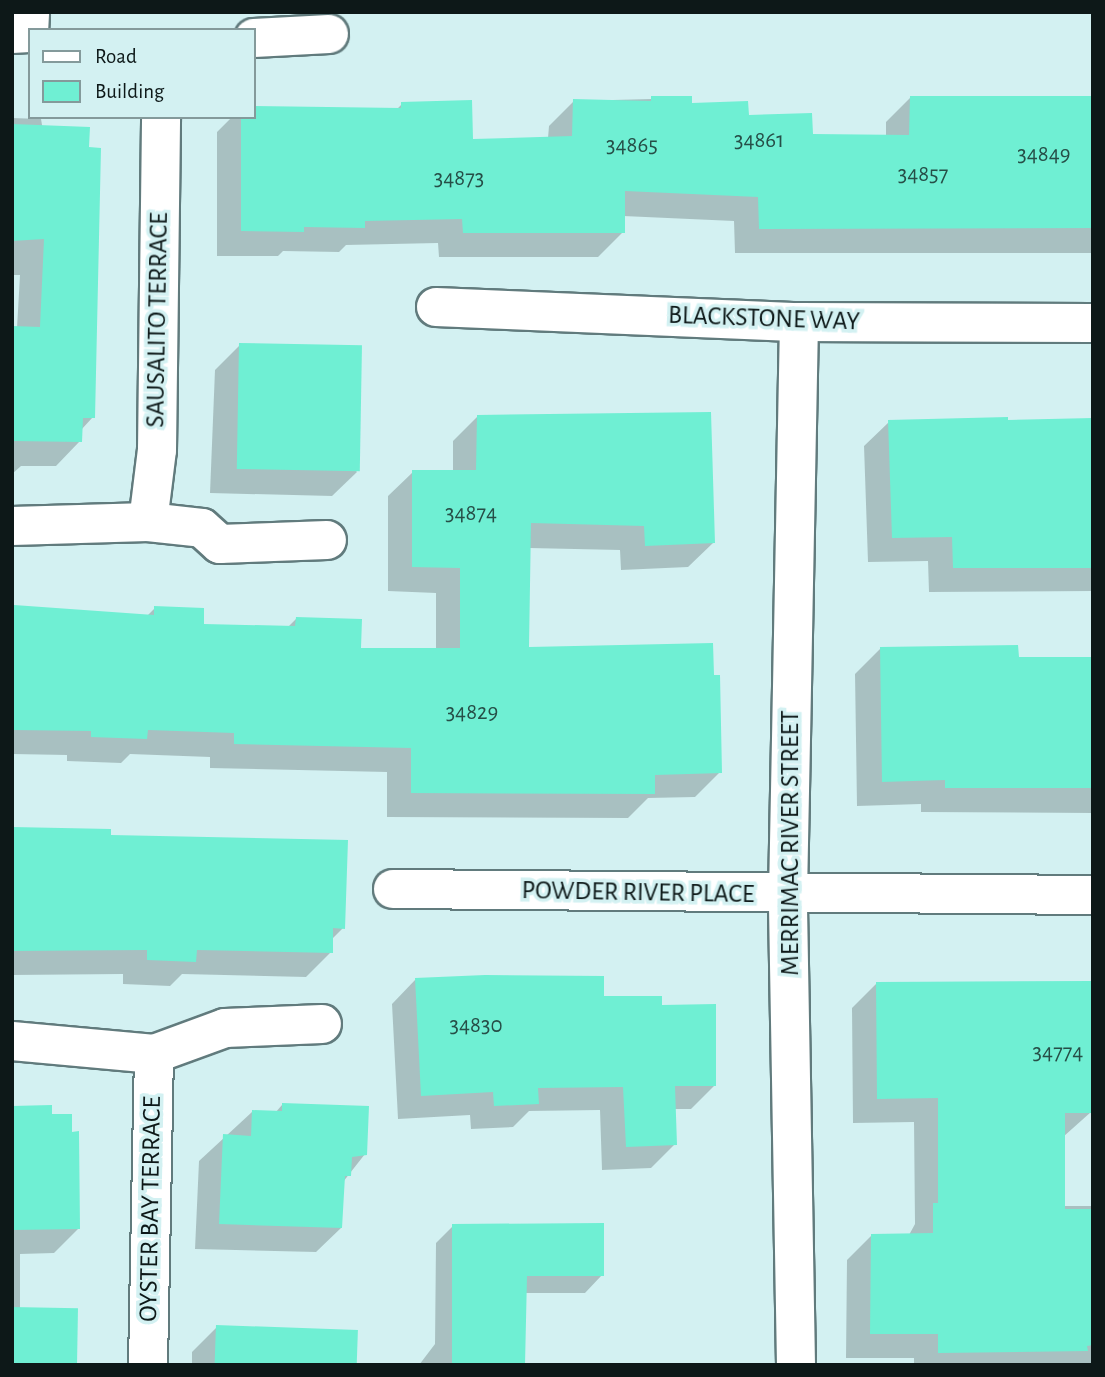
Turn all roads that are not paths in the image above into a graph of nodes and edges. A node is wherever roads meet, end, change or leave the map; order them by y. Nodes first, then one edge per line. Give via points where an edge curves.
1 (329, 34) dead end
2 (256, 38) edge
3 (161, 119) edge
4 (436, 307) dead end
5 (799, 322) junction
6 (1093, 323) edge
7 (148, 522) junction
8 (12, 526) edge
9 (327, 540) dead end
10 (393, 889) dead end
11 (789, 895) junction
12 (1093, 895) edge
13 (322, 1024) dead end
14 (12, 1041) edge
15 (154, 1054) junction
16 (148, 1365) edge
17 (796, 1365) edge

1 - 2 street
3 - 7 street, SAUSALITO TERRACE via 157,450
4 - 5 street, BLACKSTONE WAY
5 - 6 street, BLACKSTONE WAY
5 - 11 street, MERRIMAC RIVER STREET
7 - 8 street
7 - 9 street via 202,528 220,544
10 - 11 street, POWDER RIVER PLACE
11 - 12 street, POWDER RIVER PLACE
11 - 17 street, MERRIMAC RIVER STREET
13 - 15 street via 225,1028
14 - 15 street
15 - 16 street, OYSTER BAY TERRACE

